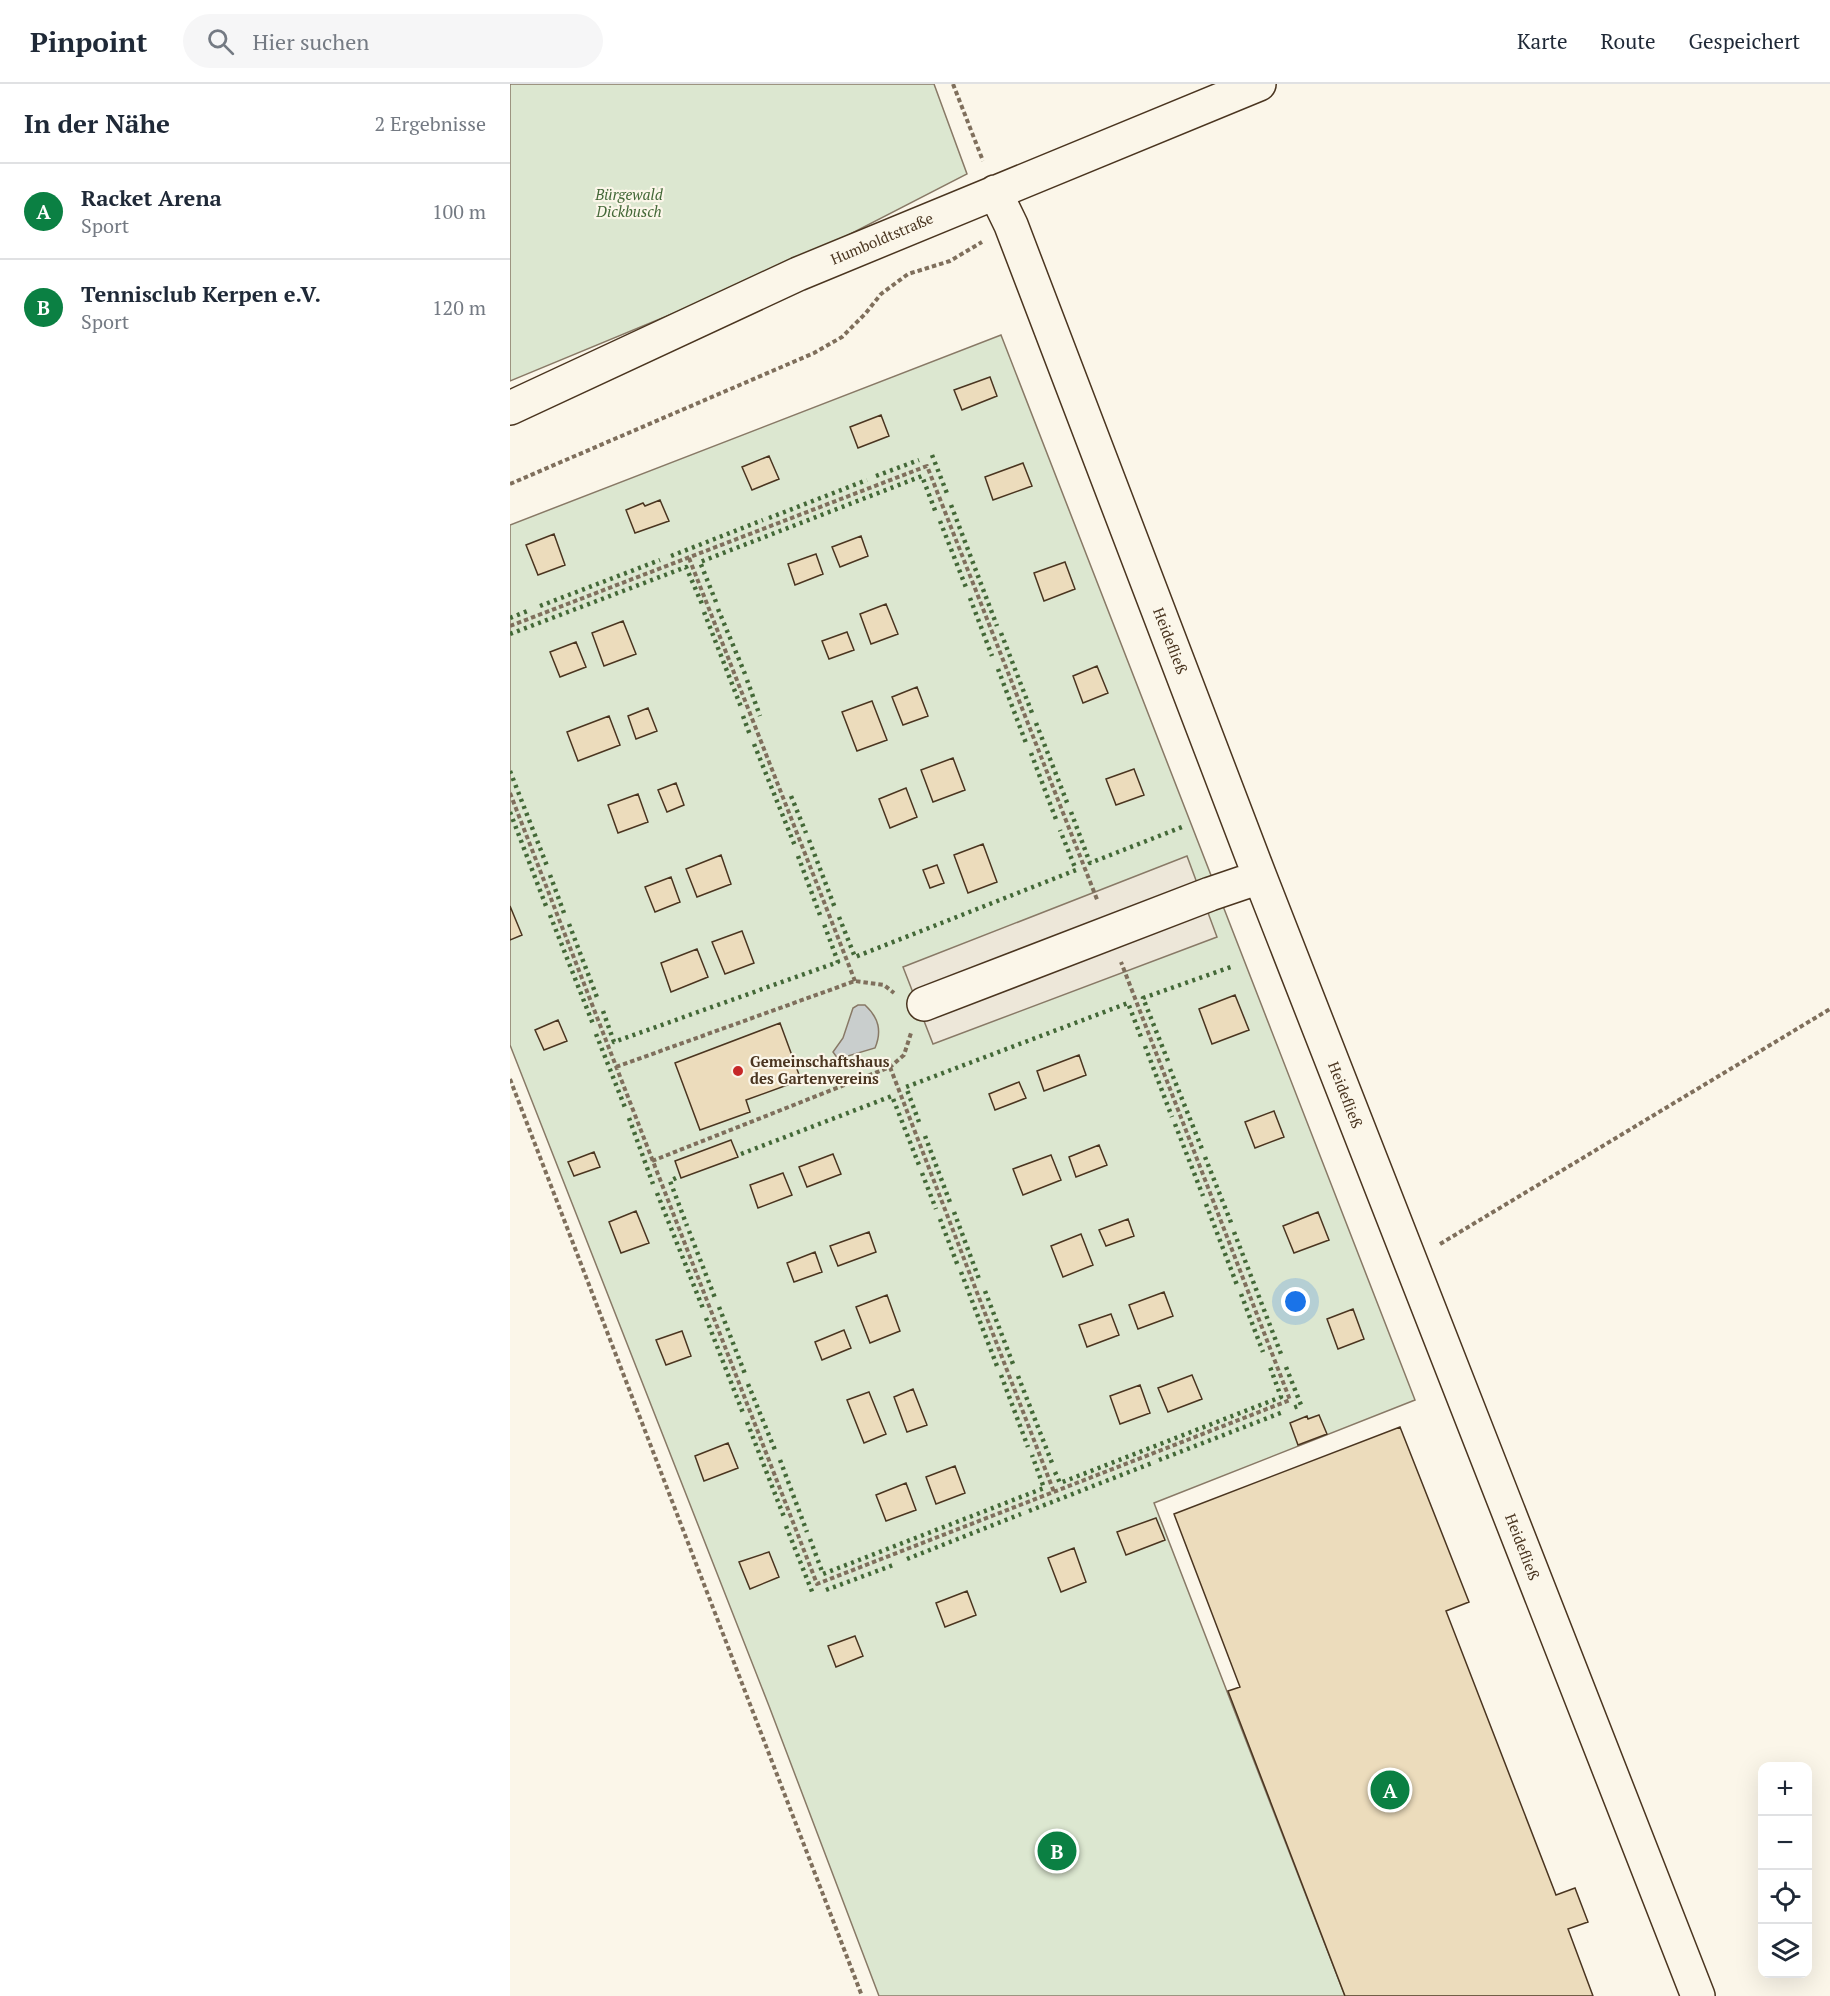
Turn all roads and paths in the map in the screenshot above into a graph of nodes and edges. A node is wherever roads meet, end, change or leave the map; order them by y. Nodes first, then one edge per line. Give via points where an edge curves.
1 (953, 84) edge
2 (1259, 84) edge
3 (995, 192) junction
4 (1011, 225) junction
5 (510, 408) edge
6 (510, 484) edge
7 (690, 558) junction
8 (510, 626) edge
9 (510, 793) edge
10 (1260, 877) junction
11 (1110, 932) junction
12 (855, 981) junction
13 (911, 1009) junction
14 (1830, 1009) edge
15 (616, 1067) junction
16 (890, 1067) junction
17 (510, 1079) edge
18 (652, 1161) junction
19 (1408, 1255) junction
20 (1054, 1492) junction
21 (862, 1996) edge
22 (1698, 1996) edge

1 - 3 path
2 - 3 street, Humboldtstraße
3 - 4 street, Heidefließ
3 - 5 street, Humboldtstraße via 798,274
4 - 6 path via 950,261 908,274 881,294 842,337 814,352
4 - 10 street, Heidefließ
7 - 8 path
7 - 11 path via 927,466
7 - 12 path
9 - 15 path
10 - 11 street
10 - 19 street, Heidefließ
11 - 13 street
11 - 20 path via 1290,1400
12 - 13 path via 884,985
12 - 15 path
13 - 16 path via 911,1036 904,1055
14 - 19 path via 1446,1242
15 - 18 path
16 - 18 path
16 - 20 path
17 - 21 path
18 - 20 path via 817,1584
19 - 22 street, Heidefließ

